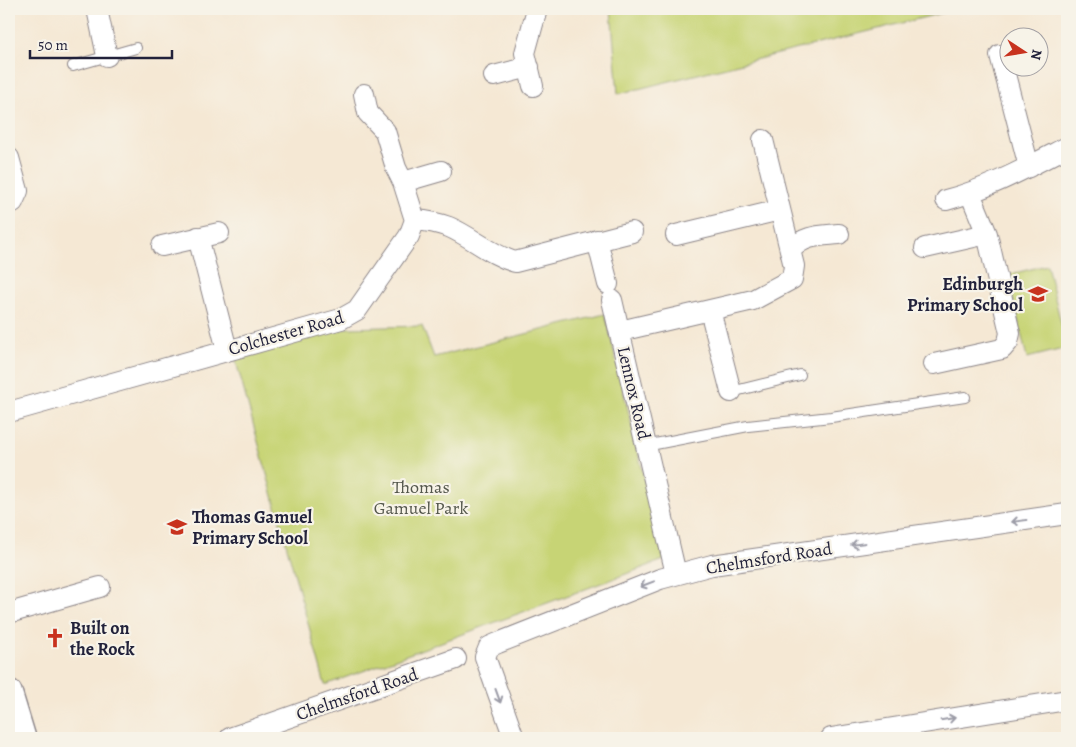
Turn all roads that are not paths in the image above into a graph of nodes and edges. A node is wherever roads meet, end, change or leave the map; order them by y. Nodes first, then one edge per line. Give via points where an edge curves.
1 (97, 9) edge
2 (537, 9) edge
3 (136, 48) dead end
4 (107, 56) junction
5 (74, 66) dead end
6 (494, 76) dead end
7 (1006, 78) edge
8 (364, 94) dead end
9 (763, 140) dead end
10 (1067, 147) edge
11 (9, 158) edge
12 (1029, 167) junction
13 (442, 171) dead end
14 (403, 182) junction
15 (970, 193) junction
16 (946, 200) dead end
17 (9, 204) edge
18 (780, 210) junction
19 (415, 220) junction
20 (632, 232) dead end
21 (219, 233) dead end
22 (676, 234) dead end
23 (839, 234) dead end
24 (987, 234) junction
25 (198, 237) junction
26 (597, 240) junction
27 (162, 246) dead end
28 (925, 248) dead end
29 (791, 250) junction
30 (710, 310) junction
31 (620, 331) junction
32 (227, 350) junction
33 (934, 364) dead end
34 (800, 375) dead end
35 (731, 392) joint
36 (965, 397) dead end
37 (9, 412) edge
38 (646, 446) junction
39 (1067, 514) edge
40 (676, 574) junction
41 (100, 587) dead end
42 (9, 613) edge
43 (456, 659) dead end
44 (9, 692) edge
45 (1067, 700) edge
46 (23, 738) edge
47 (230, 738) edge
48 (514, 738) edge
49 (831, 738) edge

1 - 4 street
2 - 6 street via 525,53 531,76
3 - 4 lane
4 - 5 lane
7 - 12 street
8 - 14 street via 368,113 385,131
9 - 18 street, Lennox Road
10 - 12 street
11 - 17 street via 18,191 14,202
12 - 15 street
13 - 14 street
14 - 19 street
15 - 16 street
15 - 24 street
18 - 22 street
18 - 29 street, Lennox Road
19 - 26 street via 450,228 515,262
19 - 32 street, Colchester Road via 409,236 357,310 341,320
20 - 26 street
21 - 25 street
23 - 29 street via 798,241
24 - 28 street
24 - 33 street via 1010,333 1008,342 1002,349
25 - 27 street
25 - 32 street
26 - 31 street
29 - 30 street, Lennox Road via 792,279 753,300
30 - 31 street, Lennox Road
30 - 35 street
31 - 38 street, Lennox Road
32 - 37 street, Colchester Road
34 - 35 lane
36 - 38 lane via 748,426
38 - 40 street, Lennox Road
39 -> 40 street, Chelmsford Road via 712,565
40 -> 48 street, Chelmsford Road via 489,647 485,653 487,666
41 - 42 street
43 - 47 street, Chelmsford Road
44 - 46 street
49 -> 45 street

